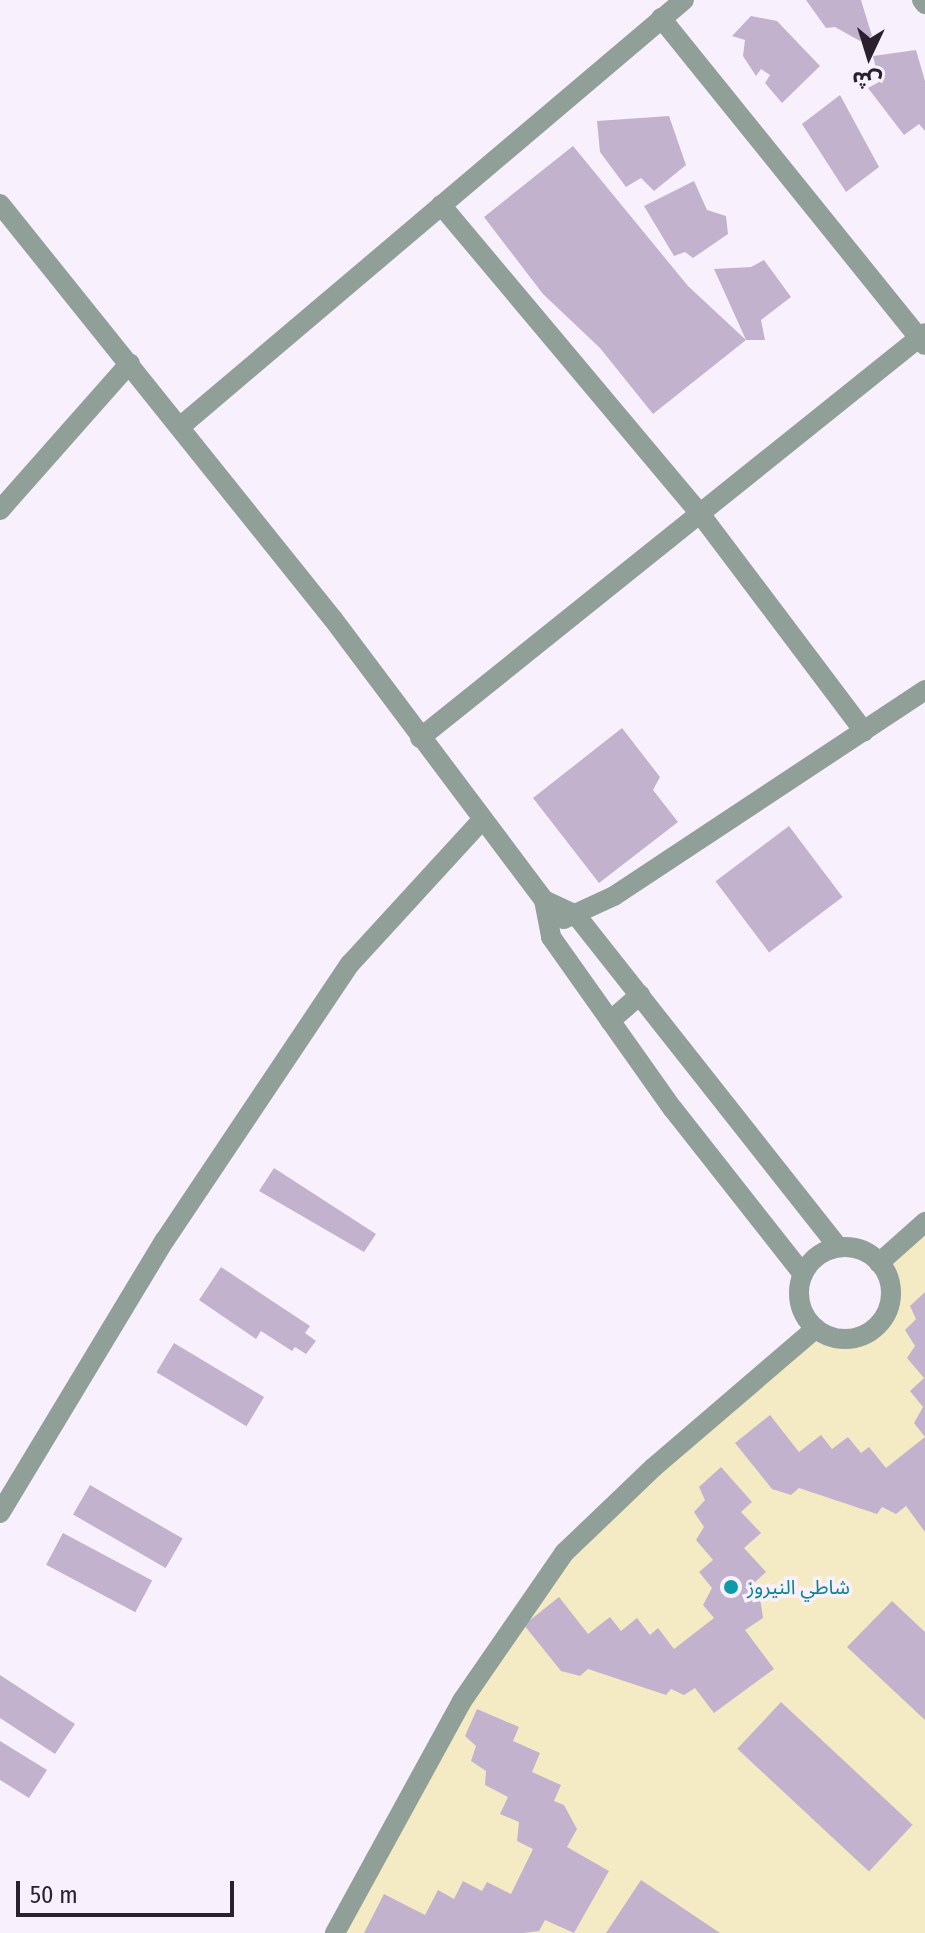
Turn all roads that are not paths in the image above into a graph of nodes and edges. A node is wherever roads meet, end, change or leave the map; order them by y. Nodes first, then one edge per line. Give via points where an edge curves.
1 (684, 0) edge
2 (661, 18) junction
3 (0, 204) edge
4 (441, 205) junction
5 (923, 338) edge
6 (130, 363) junction
7 (181, 426) junction
8 (0, 510) edge
9 (698, 511) junction
10 (925, 690) edge
11 (864, 731) junction
12 (420, 738) junction
13 (482, 820) junction
14 (544, 900) junction
15 (576, 915) junction
16 (549, 925) junction
17 (640, 995) junction
18 (610, 1021) junction
19 (925, 1222) edge
20 (838, 1247) junction
21 (879, 1263) junction
22 (803, 1274) junction
23 (816, 1328) junction
24 (0, 1513) edge
25 (335, 1933) edge

1 - 2 street
2 - 4 street
2 - 5 street
3 - 6 street
4 - 7 street
4 - 9 street
5 - 9 street
6 - 7 street
6 - 8 street
7 - 12 street
9 - 11 street
9 - 12 street
10 - 11 street
11 - 15 street via 614,896
12 - 13 street
13 - 14 street
13 - 24 street via 350,964 165,1240
14 - 15 street
14 - 16 street
15 - 16 street
15 - 17 street
16 - 18 street
17 - 18 street
17 - 20 street
18 - 22 street
19 - 21 street
20 - 21 street via 853,1248
20 - 22 street via 823,1252
21 - 23 street via 891,1290 889,1305 872,1330 844,1338
22 - 23 street via 799,1303
23 - 25 street via 654,1467 564,1553 462,1701

